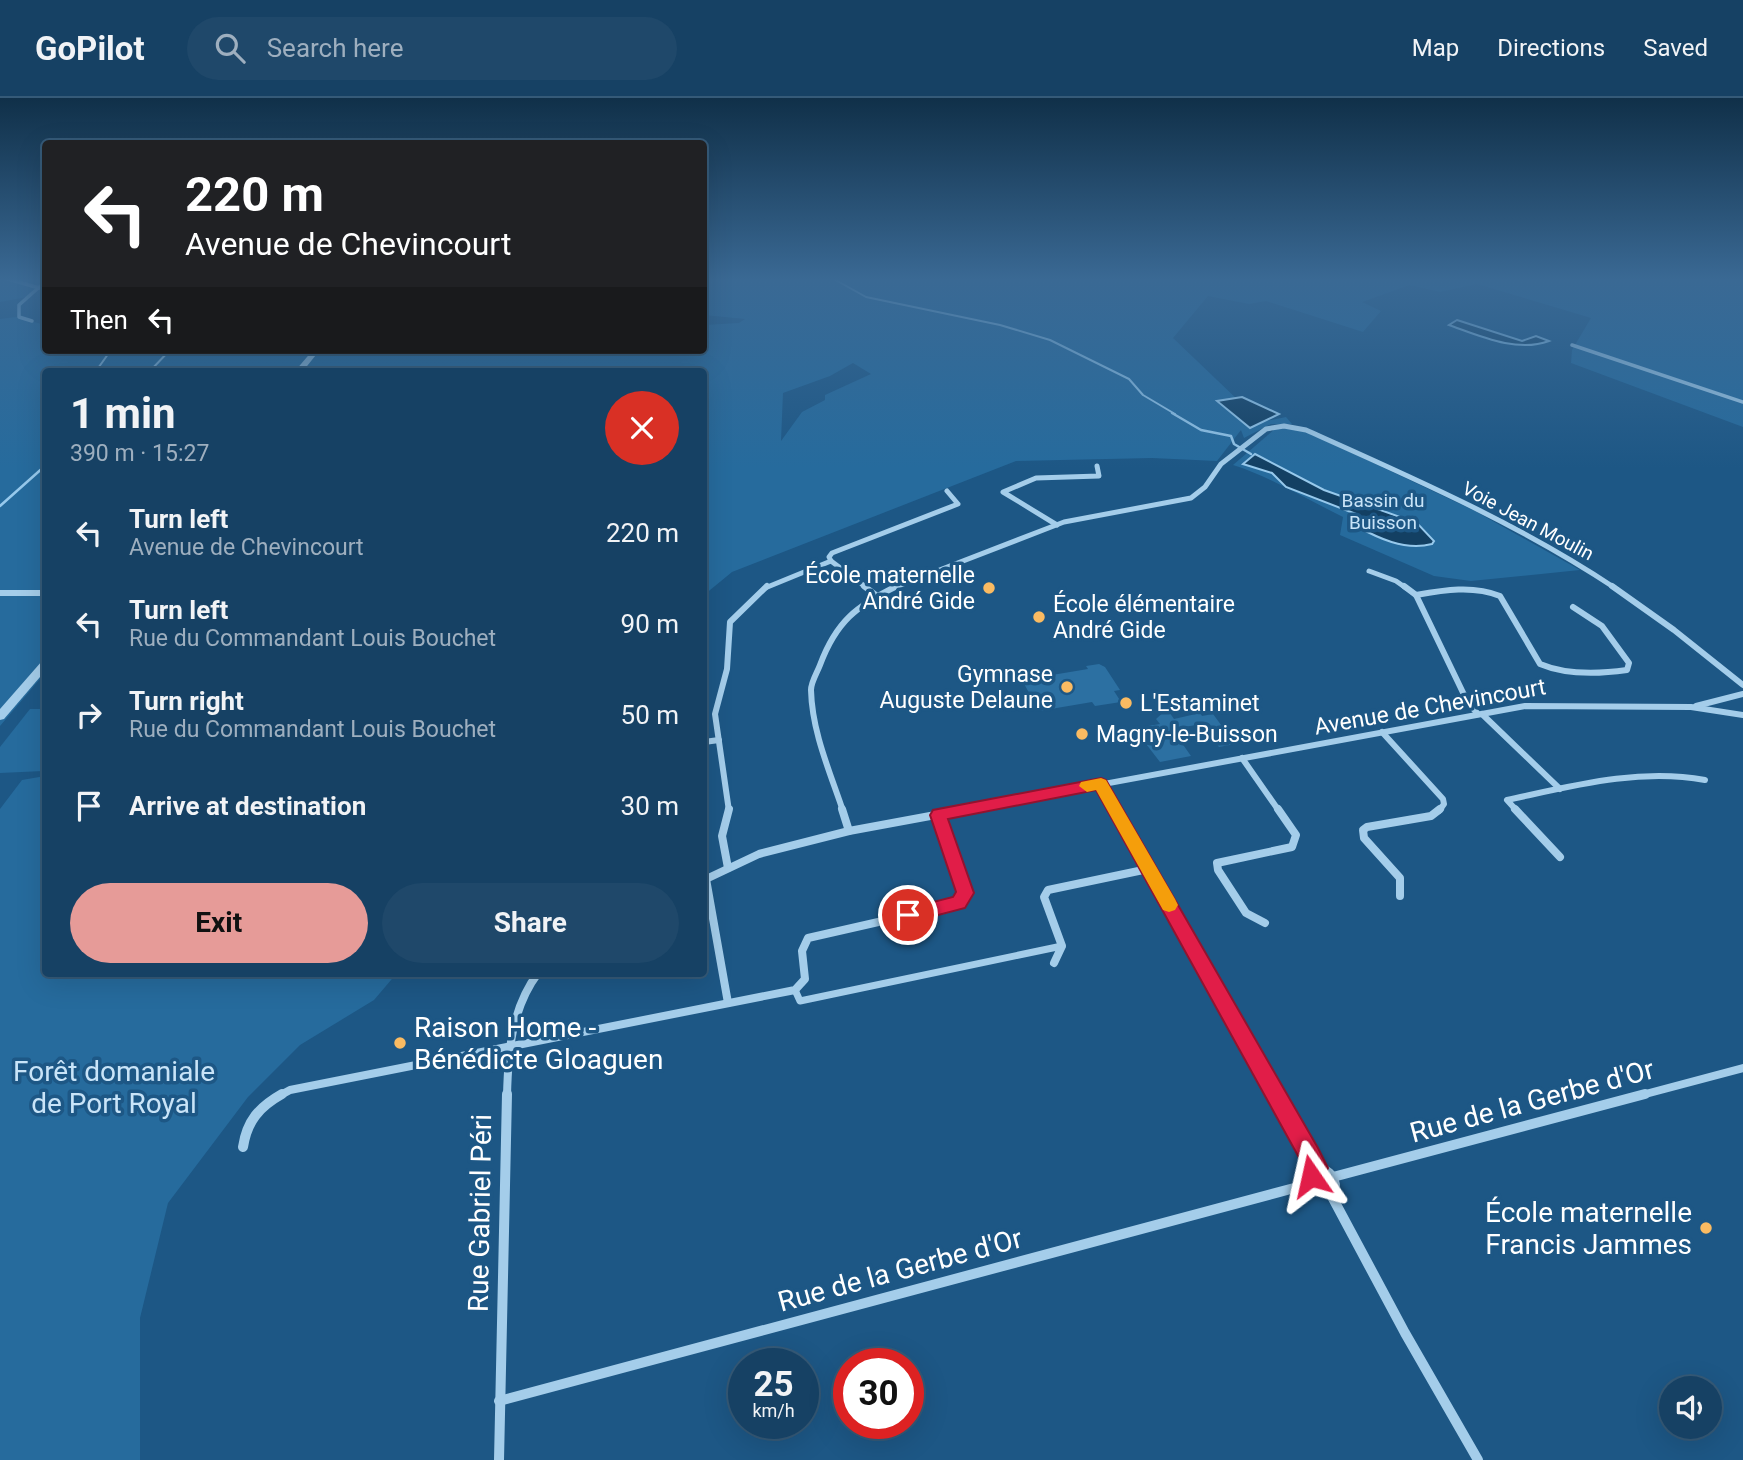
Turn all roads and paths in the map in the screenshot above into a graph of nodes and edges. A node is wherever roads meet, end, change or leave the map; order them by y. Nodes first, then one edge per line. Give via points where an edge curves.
1 (1572, 345) dead end
2 (314, 354) edge
3 (302, 368) edge
4 (1743, 402) edge
5 (1097, 466) dead end
6 (947, 491) dead end
7 (1057, 524) junction
8 (831, 561) junction
9 (1369, 571) dead end
10 (0, 593) edge
11 (42, 593) edge
12 (1416, 595) junction
13 (877, 596) junction
14 (1573, 607) dead end
15 (42, 668) edge
16 (1743, 685) edge
17 (1743, 694) edge
18 (1691, 707) junction
19 (1480, 714) junction
20 (1743, 715) edge
21 (0, 716) edge
22 (1382, 732) junction
23 (719, 740) junction
24 (707, 742) edge
25 (1242, 758) junction
26 (1705, 780) dead end
27 (1101, 784) junction
28 (1560, 789) junction
29 (939, 815) junction
30 (849, 831) junction
31 (1560, 857) dead end
32 (728, 869) junction
33 (1148, 869) junction
34 (707, 879) edge
35 (707, 891) edge
36 (1400, 896) dead end
37 (1265, 923) dead end
38 (1062, 946) junction
39 (1054, 963) dead end
40 (535, 977) edge
41 (795, 990) junction
42 (728, 1003) junction
43 (508, 1047) junction
44 (1743, 1068) edge
45 (243, 1147) dead end
46 (1317, 1168) junction
47 (1333, 1177) junction
48 (1313, 1183) junction
49 (1329, 1191) junction
50 (499, 1401) junction
51 (499, 1460) edge
52 (1478, 1460) edge

1 - 4 street
2 - 3 street
5 - 7 street via 1099,476 1035,478 1003,492
6 - 8 street via 958,504 832,553
7 - 13 street
7 - 16 street, Voie Jean Moulin via 1191,498 1231,456 1266,429 1306,430 1553,550 1654,615
8 - 13 street
8 - 23 street via 766,587 730,622 727,669 715,714
9 - 12 street
10 - 11 street
12 - 14 street via 1455,589 1494,593 1546,668 1627,670 1629,663 1602,626
12 - 19 street via 1468,703
13 - 30 street via 847,618 830,638 811,687 816,728
15 - 21 street
17 - 18 street, Avenue de Chevincourt
18 - 19 street, Avenue de Chevincourt via 1570,704
18 - 20 street, Avenue de Chevincourt
19 - 22 street, Avenue de Chevincourt
19 - 28 street
22 - 25 street, Avenue de Chevincourt
22 - 36 street via 1444,804 1431,816 1363,830 1364,838 1400,878
23 - 24 street
23 - 32 street via 730,807 722,836
25 - 27 street, Avenue de Chevincourt
25 - 37 street via 1296,835 1292,847 1217,863 1217,870 1246,913
26 - 28 street via 1682,776 1612,778
27 - 29 street, Avenue de Chevincourt
27 - 33 street
28 - 31 street via 1507,800
29 - 30 street, Avenue de Chevincourt
29 - 41 street via 965,885 963,899 808,938 802,951 805,979
30 - 32 street, Avenue de Chevincourt via 770,851
32 - 34 street
33 - 38 street via 1048,890 1044,897
33 - 46 street
35 - 42 street
38 - 39 street
38 - 41 street via 800,1000
40 - 43 street, Rue Gabriel Péri via 526,989
41 - 42 street
42 - 43 street
43 - 45 street via 289,1090 266,1102 244,1128
43 - 50 street, Rue Gabriel Péri
44 - 47 street, Rue de la Gerbe d'Or
46 - 47 street
46 - 48 street via 1311,1176
47 - 49 street via 1334,1188
48 - 49 street
48 - 50 street, Rue de la Gerbe d'Or
49 - 52 street
50 - 51 street, Rue Gabriel Péri

